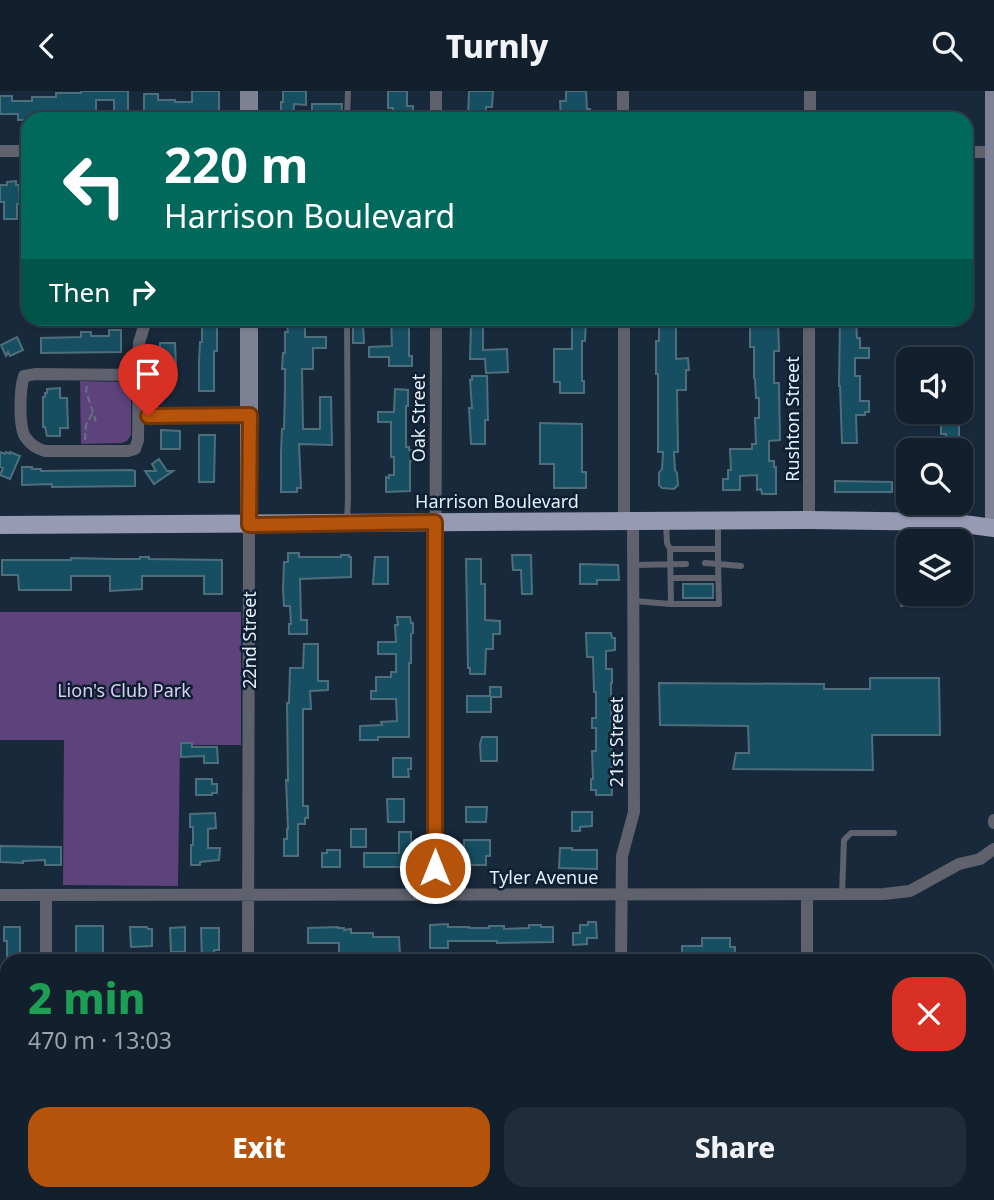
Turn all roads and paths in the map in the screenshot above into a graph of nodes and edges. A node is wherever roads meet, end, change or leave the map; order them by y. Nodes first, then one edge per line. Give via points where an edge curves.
1 (249, 91) edge
2 (348, 91) edge
3 (436, 91) edge
4 (624, 91) edge
5 (810, 91) edge
6 (994, 91) edge
7 (249, 112) edge
8 (348, 112) edge
9 (436, 112) edge
10 (624, 112) edge
11 (810, 112) edge
12 (0, 151) edge
13 (21, 151) edge
14 (973, 152) edge
15 (994, 152) edge
16 (144, 326) edge
17 (249, 326) edge
18 (346, 326) edge
19 (436, 326) edge
20 (624, 326) edge
21 (809, 326) edge
22 (994, 337) edge
23 (90, 375) junction
24 (138, 375) junction
25 (93, 412) junction
26 (250, 415) junction
27 (138, 416) junction
28 (96, 422) dead end
29 (86, 451) junction
30 (994, 517) edge
31 (808, 520) junction
32 (666, 521) junction
33 (718, 521) junction
34 (435, 522) junction
35 (628, 522) junction
36 (346, 523) junction
37 (0, 525) edge
38 (249, 525) junction
39 (994, 528) edge
40 (670, 549) junction
41 (718, 549) junction
42 (670, 563) junction
43 (686, 563) dead end
44 (705, 563) dead end
45 (718, 564) junction
46 (634, 565) junction
47 (741, 566) dead end
48 (718, 578) junction
49 (671, 579) junction
50 (634, 601) junction
51 (671, 604) junction
52 (894, 833) dead end
53 (994, 849) edge
54 (621, 894) junction
55 (807, 894) junction
56 (842, 894) junction
57 (0, 895) edge
58 (46, 895) junction
59 (248, 895) junction
60 (435, 895) junction
61 (46, 954) edge
62 (248, 954) edge
63 (621, 954) edge
64 (807, 954) edge

1 - 7 main road
2 - 8 lane
3 - 9 street
4 - 10 street
5 - 11 street
6 - 15 main road
12 - 13 street
14 - 15 street
15 - 22 main road
16 - 24 street
17 - 26 main road, 22nd Street
18 - 36 lane
19 - 34 street, Oak Street
20 - 35 street, 21st Street
21 - 31 street, Rushton Street
22 - 30 main road
23 - 24 street
23 - 25 path via 86,391
23 - 29 street via 36,374 24,376 20,385 25,438 45,451
24 - 27 street
25 - 28 path
25 - 29 path via 86,425
26 - 27 street
26 - 38 main road, 22nd Street
27 - 29 street via 135,449
31 - 33 main road, Harrison Boulevard
31 - 39 main road, Harrison Boulevard via 949,522
32 - 33 main road, Harrison Boulevard
32 - 35 main road, Harrison Boulevard
32 - 40 lane
33 - 41 lane
34 - 35 main road, Harrison Boulevard
34 - 36 main road, Harrison Boulevard
34 - 60 street, Oak Street
35 - 46 street, 21st Street
36 - 38 main road, Harrison Boulevard
37 - 38 main road, Harrison Boulevard
38 - 59 street, 22nd Street
40 - 41 lane
40 - 42 lane
41 - 45 lane
42 - 43 lane
42 - 46 lane
42 - 49 lane
44 - 45 lane
45 - 47 lane
45 - 48 lane
46 - 50 street, 21st Street
48 - 49 lane
48 - 51 lane via 719,604
49 - 51 lane
50 - 51 lane
50 - 54 street, 21st Street via 634,812 622,856
52 - 56 lane via 851,833 844,840
53 - 56 street, Tyler Avenue via 909,891
54 - 55 street, Tyler Avenue
54 - 60 street, Tyler Avenue
54 - 63 street, 21st Street
55 - 56 street, Tyler Avenue
55 - 64 street
57 - 58 street, Tyler Avenue
58 - 59 street, Tyler Avenue
58 - 61 street
59 - 60 street, Tyler Avenue
59 - 62 street, 22nd Street

